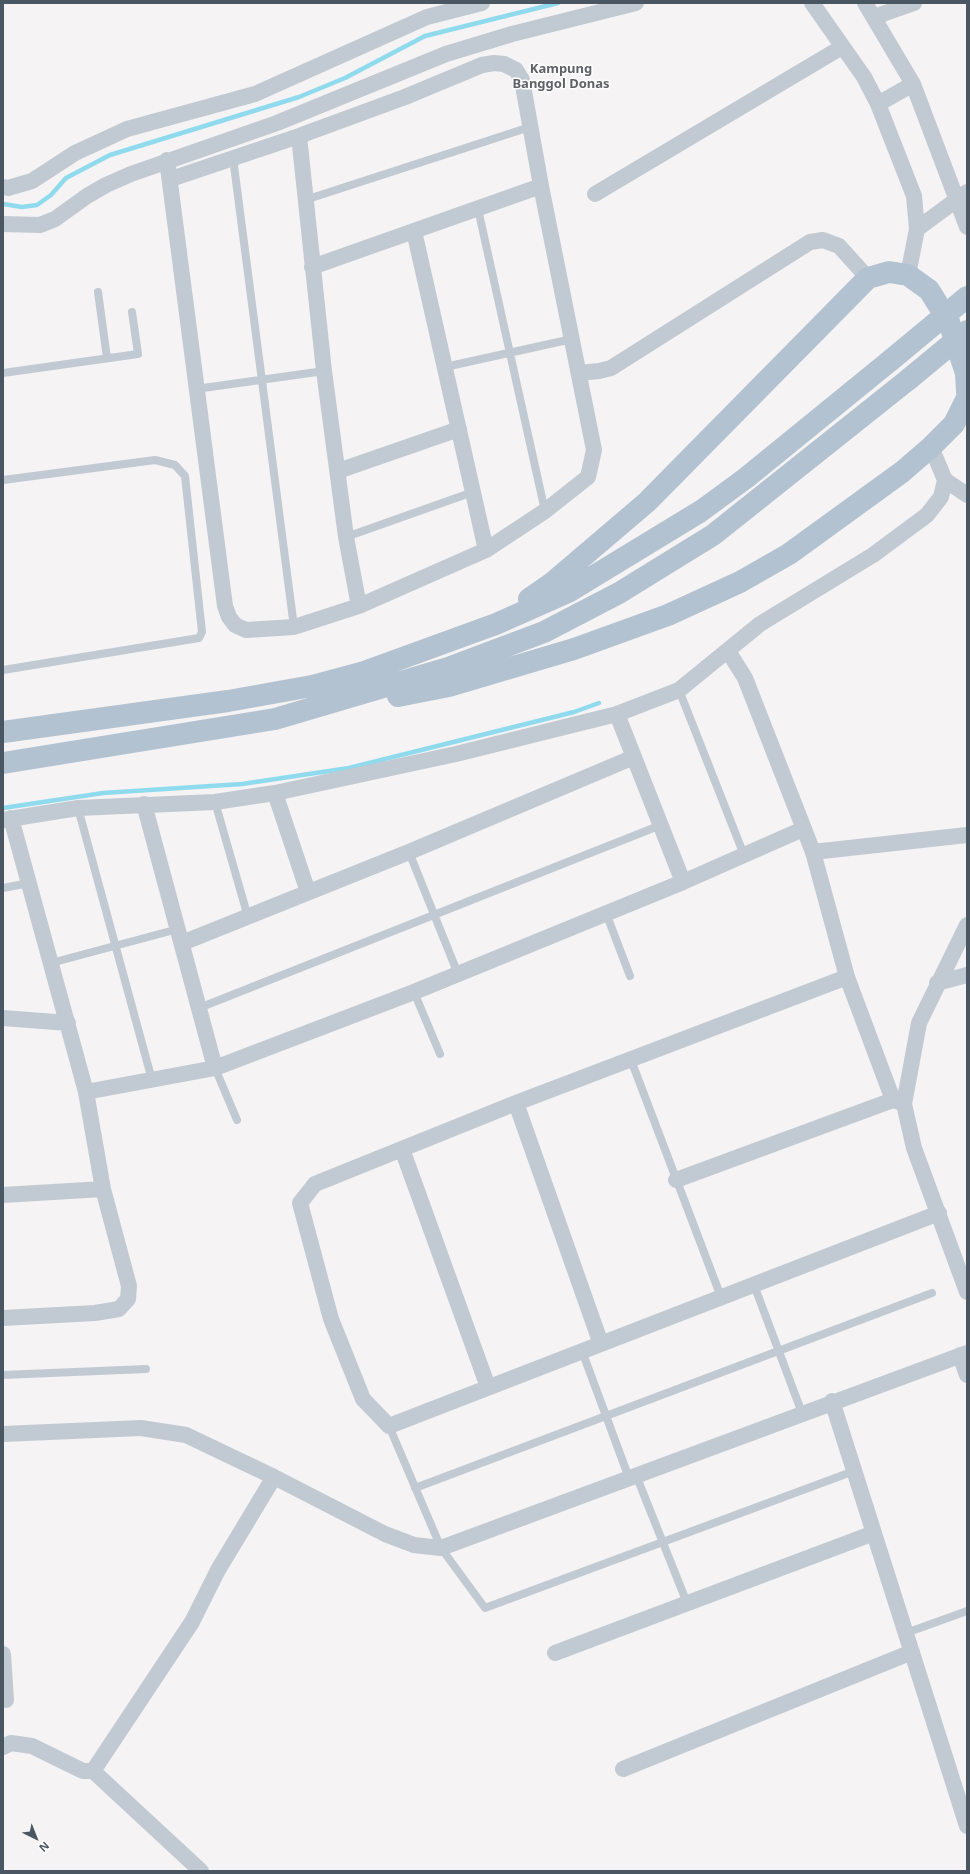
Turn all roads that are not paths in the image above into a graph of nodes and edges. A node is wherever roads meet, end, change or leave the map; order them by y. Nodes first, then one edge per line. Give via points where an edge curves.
1 (482, 3) edge
2 (636, 3) edge
3 (812, 3) edge
4 (865, 3) edge
5 (914, 3) edge
6 (874, 17) junction
7 (842, 47) junction
8 (913, 84) junction
9 (878, 104) junction
10 (530, 127) junction
11 (299, 136) junction
12 (233, 158) junction
13 (167, 160) junction
14 (171, 179) junction
15 (540, 186) junction
16 (3, 187) edge
17 (595, 194) dead end
18 (957, 199) edge
19 (305, 200) junction
20 (478, 208) junction
21 (3, 224) edge
22 (967, 227) edge
23 (917, 229) junction
24 (414, 231) junction
25 (312, 267) junction
26 (908, 275) junction
27 (868, 278) junction
28 (98, 292) dead end
29 (967, 297) edge
30 (132, 312) dead end
31 (967, 331) edge
32 (572, 339) junction
33 (509, 353) junction
34 (107, 358) junction
35 (445, 367) junction
36 (324, 371) junction
37 (3, 373) edge
38 (579, 373) junction
39 (262, 381) junction
40 (196, 389) junction
41 (967, 392) edge
42 (967, 398) edge
43 (459, 429) junction
44 (932, 447) junction
45 (338, 471) junction
46 (3, 480) edge
47 (945, 480) junction
48 (473, 492) junction
49 (967, 495) edge
50 (545, 512) junction
51 (346, 537) junction
52 (486, 550) junction
53 (359, 606) junction
54 (496, 624) junction
55 (294, 627) junction
56 (728, 651) junction
57 (3, 670) edge
58 (679, 690) junction
59 (617, 714) junction
60 (275, 720) junction
61 (3, 732) edge
62 (634, 757) junction
63 (3, 763) edge
64 (275, 793) junction
65 (215, 802) junction
66 (144, 804) junction
67 (78, 808) junction
68 (7, 819) edge
69 (661, 825) junction
70 (803, 829) junction
71 (967, 835) edge
72 (409, 852) junction
73 (813, 852) junction
74 (744, 855) junction
75 (683, 882) junction
76 (29, 883) junction
77 (3, 888) edge
78 (308, 892) junction
79 (606, 913) junction
80 (434, 914) junction
81 (248, 917) junction
82 (967, 925) edge
83 (180, 936) junction
84 (115, 946) junction
85 (51, 963) junction
86 (458, 974) junction
87 (967, 975) edge
88 (630, 976) dead end
89 (847, 977) junction
90 (937, 983) junction
91 (414, 992) junction
92 (199, 1008) junction
93 (3, 1018) edge
94 (68, 1023) junction
95 (440, 1054) dead end
96 (631, 1060) junction
97 (215, 1068) junction
98 (152, 1080) junction
99 (86, 1092) junction
100 (899, 1102) junction
101 (516, 1103) junction
102 (237, 1120) dead end
103 (402, 1149) junction
104 (676, 1180) junction
105 (104, 1189) junction
106 (3, 1195) edge
107 (939, 1214) junction
108 (754, 1285) junction
109 (967, 1292) edge
110 (932, 1293) dead end
111 (721, 1297) junction
112 (3, 1318) edge
113 (600, 1344) junction
114 (779, 1350) junction
115 (582, 1352) junction
116 (964, 1354) edge
117 (146, 1368) dead end
118 (3, 1375) edge
119 (967, 1375) edge
120 (488, 1387) junction
121 (832, 1402) junction
122 (802, 1413) junction
123 (606, 1416) junction
124 (388, 1426) junction
125 (3, 1434) edge
126 (854, 1471) junction
127 (633, 1476) junction
128 (274, 1477) junction
129 (415, 1488) junction
130 (874, 1533) junction
131 (663, 1542) junction
132 (441, 1548) junction
133 (687, 1603) junction
134 (967, 1611) edge
135 (906, 1633) junction
136 (912, 1652) junction
137 (555, 1653) dead end
138 (3, 1654) edge
139 (6, 1700) dead end
140 (3, 1747) edge
141 (623, 1769) dead end
142 (93, 1771) junction
143 (967, 1826) edge
144 (200, 1871) edge

1 - 16 street via 427,17 255,94 128,129 75,153 32,181
2 - 13 street via 469,46 277,123
3 - 7 street
4 - 6 street
5 - 6 street
6 - 8 street
7 - 9 street via 864,77
7 - 17 street
8 - 9 street
8 - 18 street
9 - 23 street via 914,196
10 - 11 street via 522,80 516,70 504,64 494,63 482,65
10 - 15 street
10 - 19 lane
11 - 12 street
11 - 19 street
12 - 14 street
12 - 39 lane
13 - 14 street
13 - 21 street via 106,185 55,219 40,225
14 - 40 street
15 - 20 street
15 - 32 street
18 - 22 street
18 - 23 street
19 - 25 street
20 - 24 street
20 - 33 lane
23 - 26 street
24 - 25 street
24 - 35 street
25 - 36 street
26 - 27 main road via 890,272
26 - 41 main road via 929,290 949,322 966,373
27 - 38 street via 839,246 823,240 810,242 611,368
27 - 54 main road via 647,502 552,583
28 - 34 lane
29 - 54 main road, bridge via 746,478 701,511 568,592
30 - 34 lane via 138,354
31 - 60 main road, bridge via 719,530 594,607 522,641 448,668
32 - 33 lane
32 - 38 street
33 - 35 lane
33 - 50 lane
34 - 37 lane
35 - 43 street
36 - 39 lane
36 - 45 street
38 - 50 street via 594,450 588,477
39 - 40 lane
39 - 55 lane
40 - 55 street via 225,606 229,617 235,625 246,630
42 - 44 main road via 954,424
43 - 45 street
43 - 48 street
44 - 47 street
44 - 60 main road via 902,472 789,554 740,582 668,615 574,649 449,686
45 - 51 street
46 - 57 lane via 155,460 175,465 185,476 202,632 199,638
47 - 49 street
47 - 56 street via 941,497 927,516 873,555 760,624
48 - 51 lane
48 - 52 street
50 - 52 street
51 - 53 street
52 - 53 street
53 - 55 street
54 - 61 main road via 364,672 312,686 228,701
56 - 58 street
56 - 70 street via 744,678
58 - 59 street
58 - 74 lane
59 - 62 street
59 - 64 street via 456,754
60 - 63 main road
62 - 69 street
62 - 72 street
64 - 65 street
64 - 78 street
65 - 66 street
65 - 81 lane
66 - 67 street
66 - 83 street
67 - 68 street
67 - 84 lane
68 - 76 street
69 - 75 street
69 - 80 lane
70 - 73 street
70 - 74 street
71 - 73 street
72 - 78 street
72 - 80 lane
73 - 89 street
74 - 75 street
75 - 79 street
76 - 77 lane
76 - 85 street
78 - 81 street
79 - 86 street
79 - 88 lane
80 - 86 lane
80 - 92 lane
81 - 83 street
82 - 90 street
83 - 84 lane
83 - 92 street
84 - 85 lane
84 - 98 lane
85 - 94 street
86 - 91 street
87 - 90 street
89 - 96 street
89 - 100 street
90 - 100 street via 919,1023
91 - 95 lane
91 - 97 street
92 - 97 street
93 - 94 street
94 - 99 street
96 - 101 street
96 - 104 lane
97 - 98 street
97 - 102 lane
98 - 99 street
99 - 105 street
100 - 104 street
100 - 107 street
101 - 103 street
101 - 113 street
103 - 120 street
103 - 124 street via 315,1184 300,1203 331,1319 363,1399
104 - 111 lane
105 - 106 street
105 - 112 street via 129,1286 128,1299 119,1310
107 - 108 street
107 - 109 street
108 - 111 street
108 - 114 lane
110 - 114 lane
111 - 113 street
113 - 115 street
114 - 122 lane
114 - 123 lane
115 - 120 street
115 - 123 lane
116 - 119 street
116 - 121 street
117 - 118 lane
120 - 124 street
121 - 122 street
121 - 126 street
122 - 127 street
123 - 127 lane
123 - 129 lane
124 - 129 lane
125 - 128 street via 141,1428 186,1436
126 - 130 street
126 - 131 lane
127 - 131 lane
127 - 132 street
128 - 132 street via 386,1534 414,1545
128 - 142 street via 218,1570 192,1622
129 - 132 lane
130 - 133 street
130 - 135 street
131 - 132 lane via 485,1608
131 - 133 lane
133 - 137 street
134 - 135 lane
135 - 136 street
136 - 141 street
136 - 143 street
138 - 139 street
140 - 142 street via 11,1742 32,1746 83,1771
142 - 144 street

